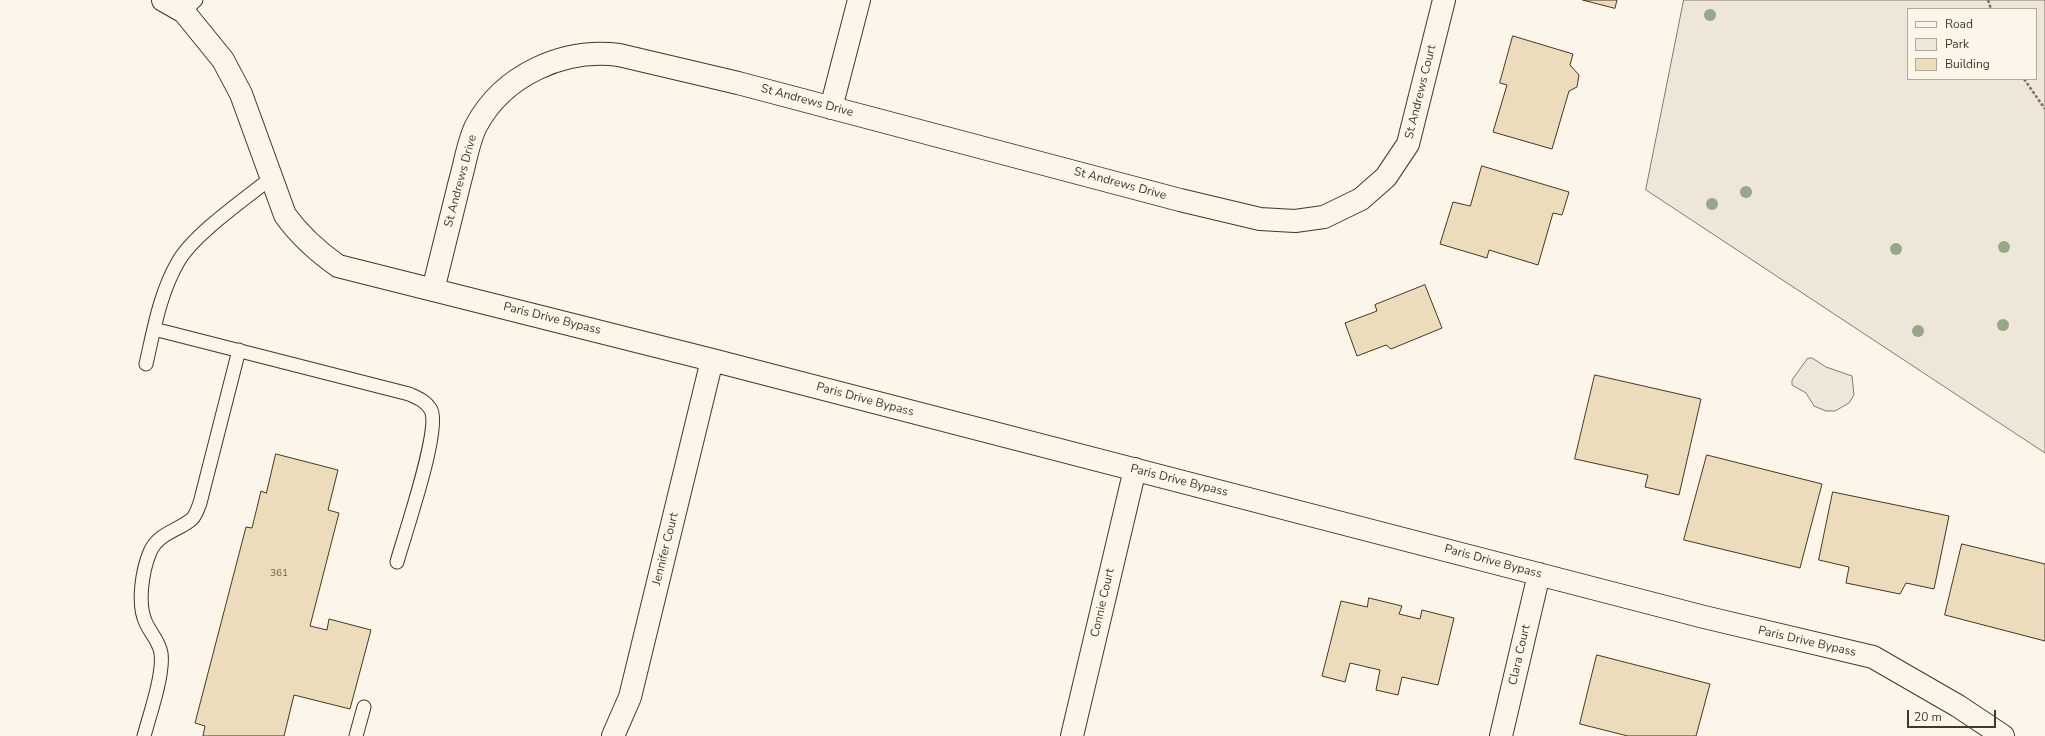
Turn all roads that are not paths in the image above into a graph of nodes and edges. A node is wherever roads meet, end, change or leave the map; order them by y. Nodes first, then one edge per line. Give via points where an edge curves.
1 (163, 0) edge
2 (859, 0) edge
3 (1444, 0) edge
4 (185, 4) edge
5 (832, 108) junction
6 (271, 178) junction
7 (1324, 217) joint
8 (433, 290) junction
9 (154, 329) junction
10 (239, 350) junction
11 (712, 360) junction
12 (146, 364) dead end
13 (1135, 470) junction
14 (397, 562) dead end
15 (1538, 574) junction
16 (364, 707) dead end
17 (144, 736) edge
18 (356, 736) edge
19 (613, 736) edge
20 (1072, 736) edge
21 (1501, 736) edge
22 (2003, 736) edge

1 - 4 street
2 - 5 street
3 - 7 street, St Andrews Court via 1408,144 1386,177 1361,199
4 - 6 street via 223,60 241,94
5 - 7 street, St Andrews Drive via 1260,219 1295,221
5 - 8 street, St Andrews Drive via 619,55 580,55 538,67 510,85 491,102 476,127
6 - 8 street, Paris Drive Bypass via 285,215 297,232 314,249 338,266
6 - 9 lane via 199,237 178,261 162,296
8 - 11 street, Paris Drive Bypass
9 - 10 lane
9 - 12 lane
10 - 14 lane via 409,394 422,400 431,411 433,426 425,464
10 - 17 lane via 200,503 193,518 157,541 148,558 140,600 146,624 161,653 161,668
11 - 13 street, Paris Drive Bypass
11 - 19 street, Jennifer Court via 630,697
13 - 15 street, Paris Drive Bypass
13 - 20 street, Connie Court
15 - 21 street, Clara Court
15 - 22 street, Paris Drive Bypass via 1873,657 1958,706
16 - 18 lane

